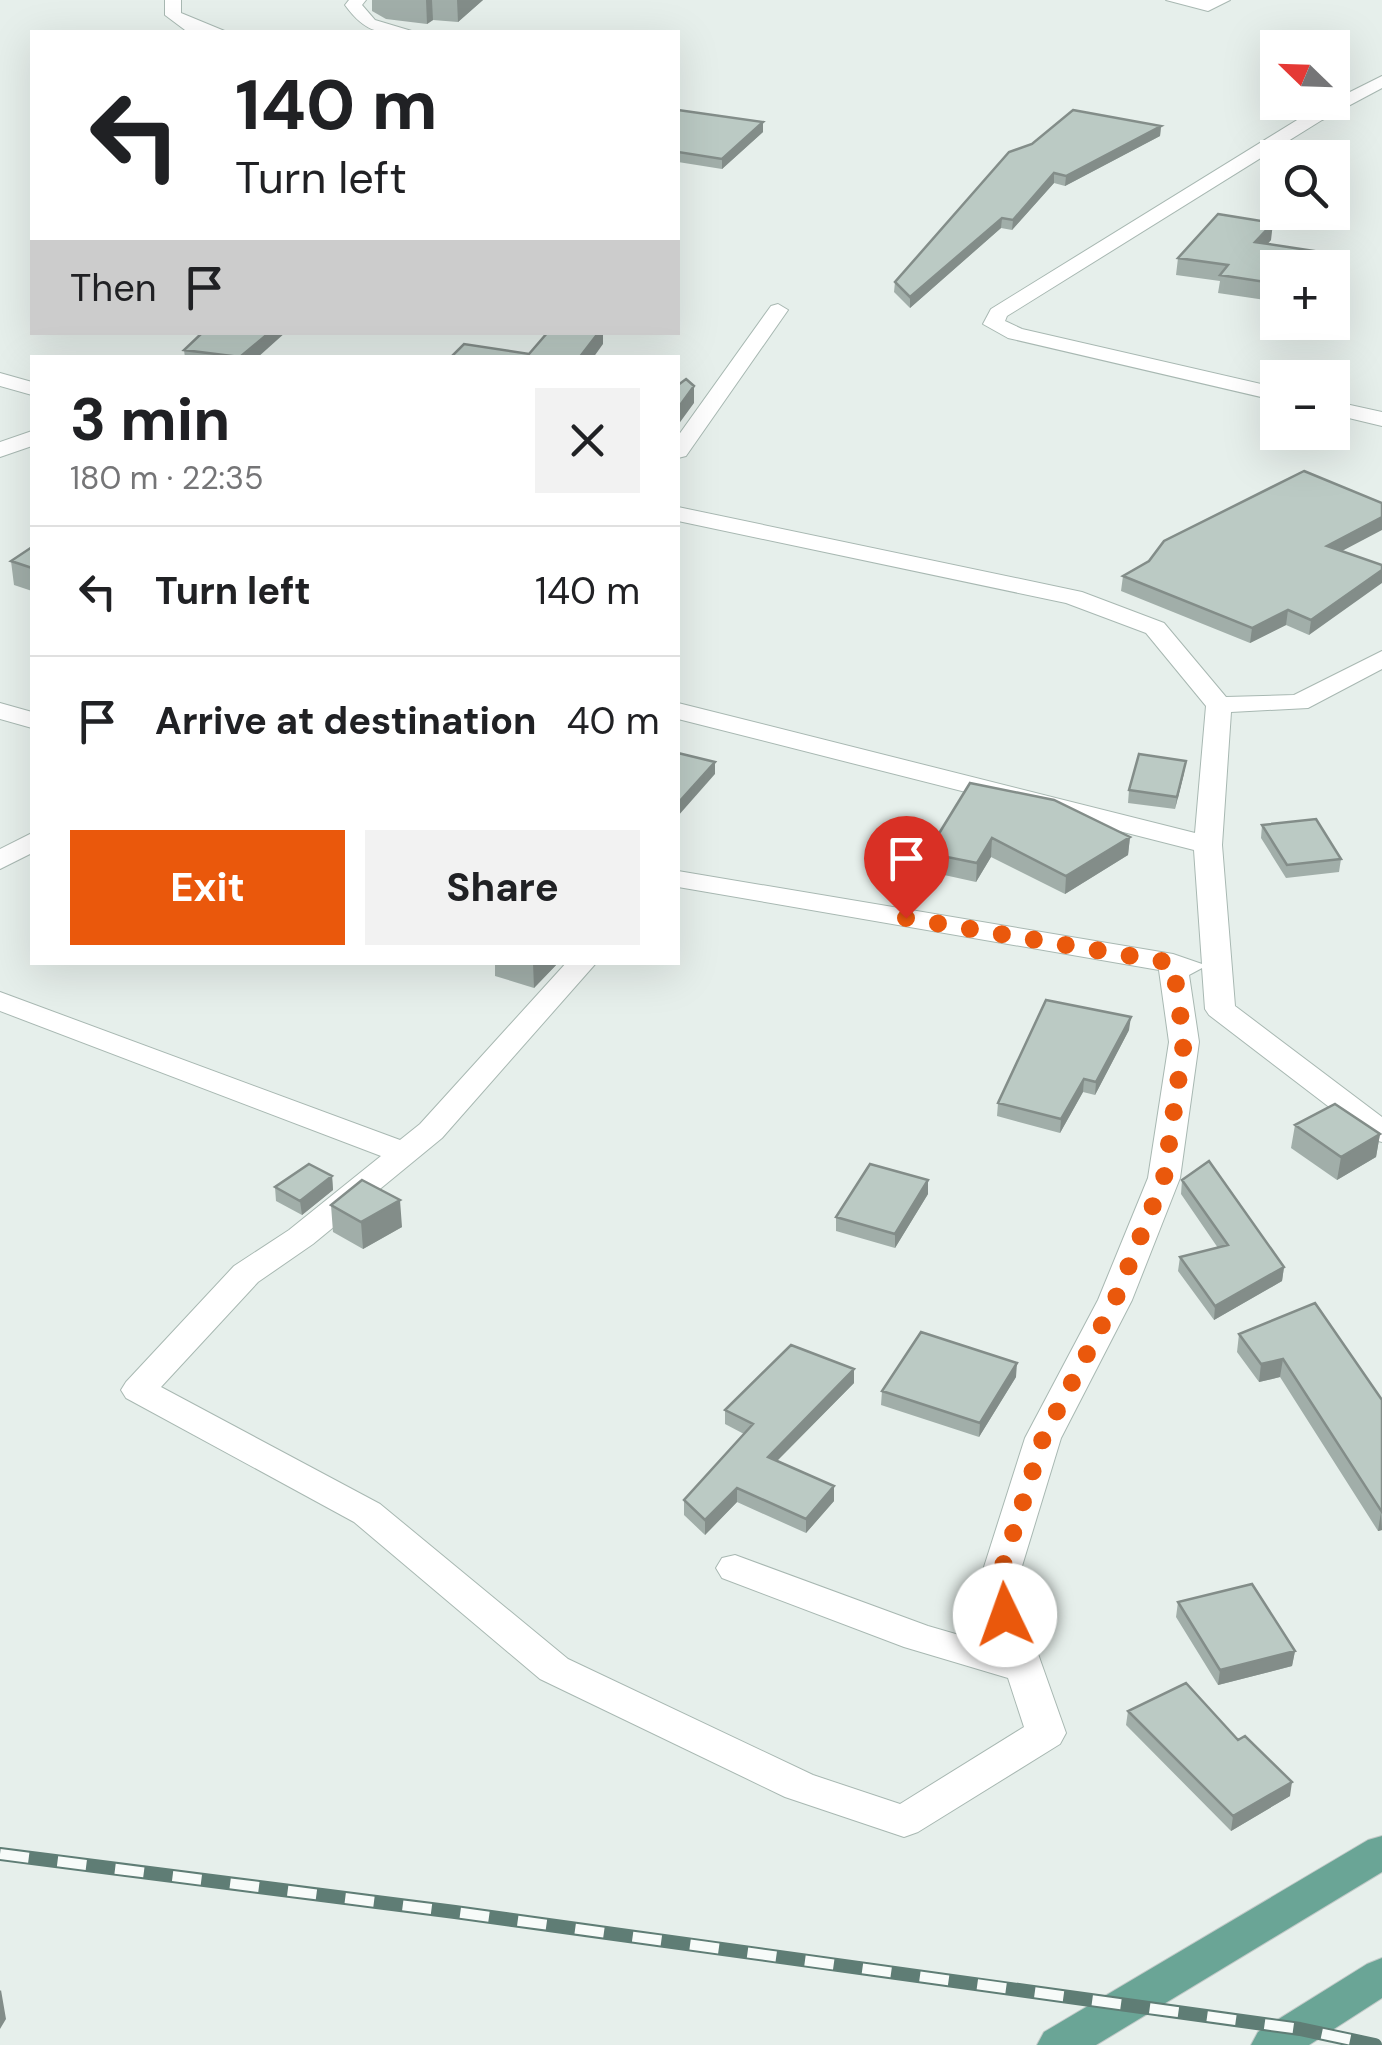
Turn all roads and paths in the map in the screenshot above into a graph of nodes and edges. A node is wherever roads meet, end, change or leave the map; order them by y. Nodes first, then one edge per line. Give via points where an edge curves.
1 (173, 0) edge
2 (358, 0) edge
3 (1174, 0) edge
4 (1222, 0) edge
5 (209, 30) edge
6 (397, 30) edge
7 (1382, 80) edge
8 (778, 310) dead end
9 (0, 380) edge
10 (30, 388) edge
11 (1260, 391) edge
12 (1350, 411) edge
13 (1382, 419) edge
14 (30, 439) edge
15 (680, 448) edge
16 (0, 450) edge
17 (680, 514) edge
18 (1382, 659) edge
19 (1219, 706) junction
20 (0, 711) edge
21 (680, 711) edge
22 (30, 719) edge
23 (30, 841) edge
24 (1208, 844) junction
25 (0, 861) edge
26 (680, 880) edge
27 (1173, 963) junction
28 (581, 965) edge
29 (1217, 970) junction
30 (0, 1002) edge
31 (1382, 1132) edge
32 (404, 1153) junction
33 (735, 1568) dead end
34 (1023, 1668) junction
35 (1382, 1852) edge
36 (1382, 1976) edge
37 (1060, 2045) edge
38 (1273, 2045) edge

1 - 5 street via 174,16
2 - 6 street via 353,5 370,24
3 - 4 street via 1208,6
7 - 11 street via 998,313 993,324
8 - 15 street
9 - 10 street
12 - 13 street
14 - 16 street
17 - 19 street via 1072,598 1155,628
18 - 19 street via 1299,703
19 - 24 street
20 - 22 street
21 - 24 street
23 - 25 street
24 - 29 street
26 - 27 street
27 - 29 street
27 - 34 street via 1184,1042 1164,1178 1115,1300 1043,1438 996,1588
28 - 32 street
29 - 31 street via 1220,1009
30 - 32 street
32 - 34 street via 246,1274 138,1390 367,1513 554,1669 798,1786 904,1821 1046,1733
33 - 34 street via 916,1637
35 - 37 main road
36 - 38 main road

